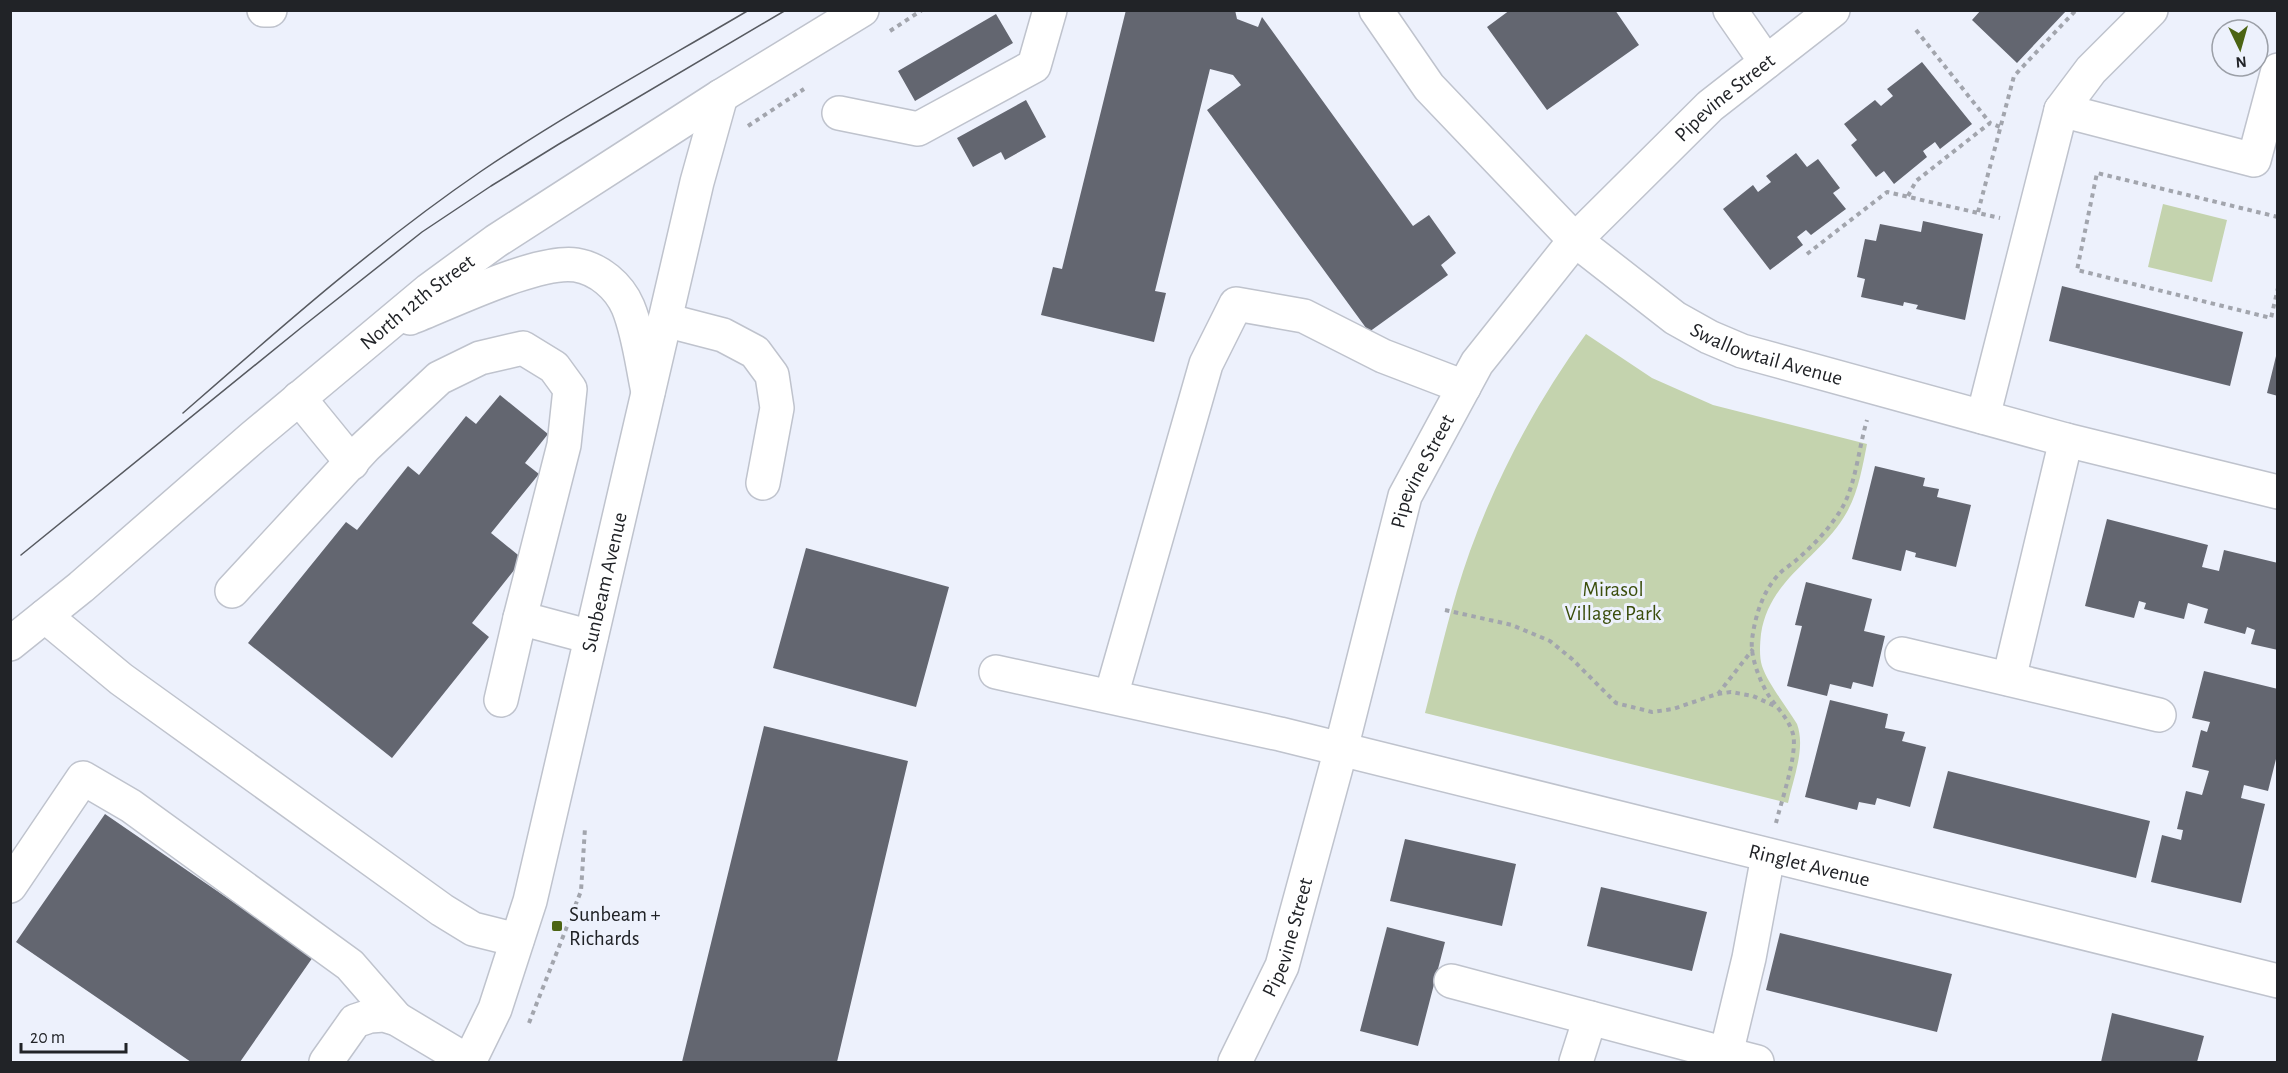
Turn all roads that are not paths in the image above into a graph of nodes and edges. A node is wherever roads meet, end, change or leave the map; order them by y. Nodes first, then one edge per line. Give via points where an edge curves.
1 (264, 10) edge
2 (270, 10) edge
3 (862, 10) edge
4 (1050, 10) edge
5 (1376, 10) edge
6 (1730, 10) edge
7 (1833, 10) edge
8 (2151, 10) edge
9 (1766, 62) junction
10 (2277, 70) edge
11 (721, 96) junction
12 (2061, 110) junction
13 (839, 113) dead end
14 (1575, 240) junction
15 (665, 320) junction
16 (381, 330) junction
17 (1464, 387) junction
18 (648, 392) junction
19 (299, 398) junction
20 (1983, 417) junction
21 (2067, 440) junction
22 (352, 463) junction
23 (763, 483) dead end
24 (2277, 492) edge
25 (232, 591) dead end
26 (45, 616) junction
27 (520, 618) junction
28 (591, 637) junction
29 (10, 644) edge
30 (1902, 654) dead end
31 (996, 672) dead end
32 (2009, 679) junction
33 (1111, 696) junction
34 (501, 700) dead end
35 (2159, 715) dead end
36 (1341, 749) junction
37 (1768, 856) junction
38 (10, 886) edge
39 (517, 940) junction
40 (1450, 981) dead end
41 (2277, 981) edge
42 (1590, 1018) junction
43 (397, 1019) junction
44 (1726, 1054) junction
45 (326, 1062) edge
46 (469, 1062) edge
47 (1235, 1062) edge
48 (1576, 1062) edge
49 (1757, 1062) edge

1 - 2 street
3 - 11 street, North 12th Street
4 - 13 street via 1034,66 918,129
5 - 14 street, Swallowtail Avenue via 1429,87
6 - 9 street
7 - 9 street, Pipevine Street
8 - 12 street via 2091,70
9 - 14 street, Pipevine Street via 1710,106
10 - 12 street via 2254,160
11 - 15 street, Sunbeam Avenue
11 - 16 street, North 12th Street via 496,241
12 - 20 street
14 - 17 street, Pipevine Street via 1478,363
14 - 20 street, Swallowtail Avenue via 1675,318 1709,337 1742,351
15 - 18 street, Sunbeam Avenue
15 - 23 street via 723,335 755,352 772,375 777,408
16 - 18 street via 515,276 576,265 604,277 618,289 628,306
16 - 19 street, North 12th Street
17 - 33 street via 1383,356 1304,316 1236,304 1206,364
17 - 36 street, Pipevine Street via 1405,496
18 - 28 street, Sunbeam Avenue
19 - 22 street
19 - 26 street, North 12th Street
20 - 21 street, Swallowtail Avenue
21 - 24 street, Swallowtail Avenue
21 - 32 street
22 - 25 street
22 - 27 street via 439,378 480,357 523,348 554,367 570,389 564,445
26 - 29 street, North 12th Street
26 - 39 street via 121,679 442,910 473,929
27 - 28 street
27 - 34 street
28 - 39 street, Sunbeam Avenue via 530,901
30 - 32 street
31 - 33 street, Ringlet Avenue
32 - 35 street
33 - 36 street, Ringlet Avenue
36 - 37 street, Ringlet Avenue
36 - 47 street, Pipevine Street via 1282,966
37 - 41 street, Ringlet Avenue
37 - 44 street
38 - 43 street via 83,778 131,806 350,965
39 - 46 street, Sunbeam Avenue via 495,1009
40 - 42 street
42 - 44 street
42 - 48 street
43 - 45 street via 384,1015 355,1021
43 - 46 street
44 - 49 street

